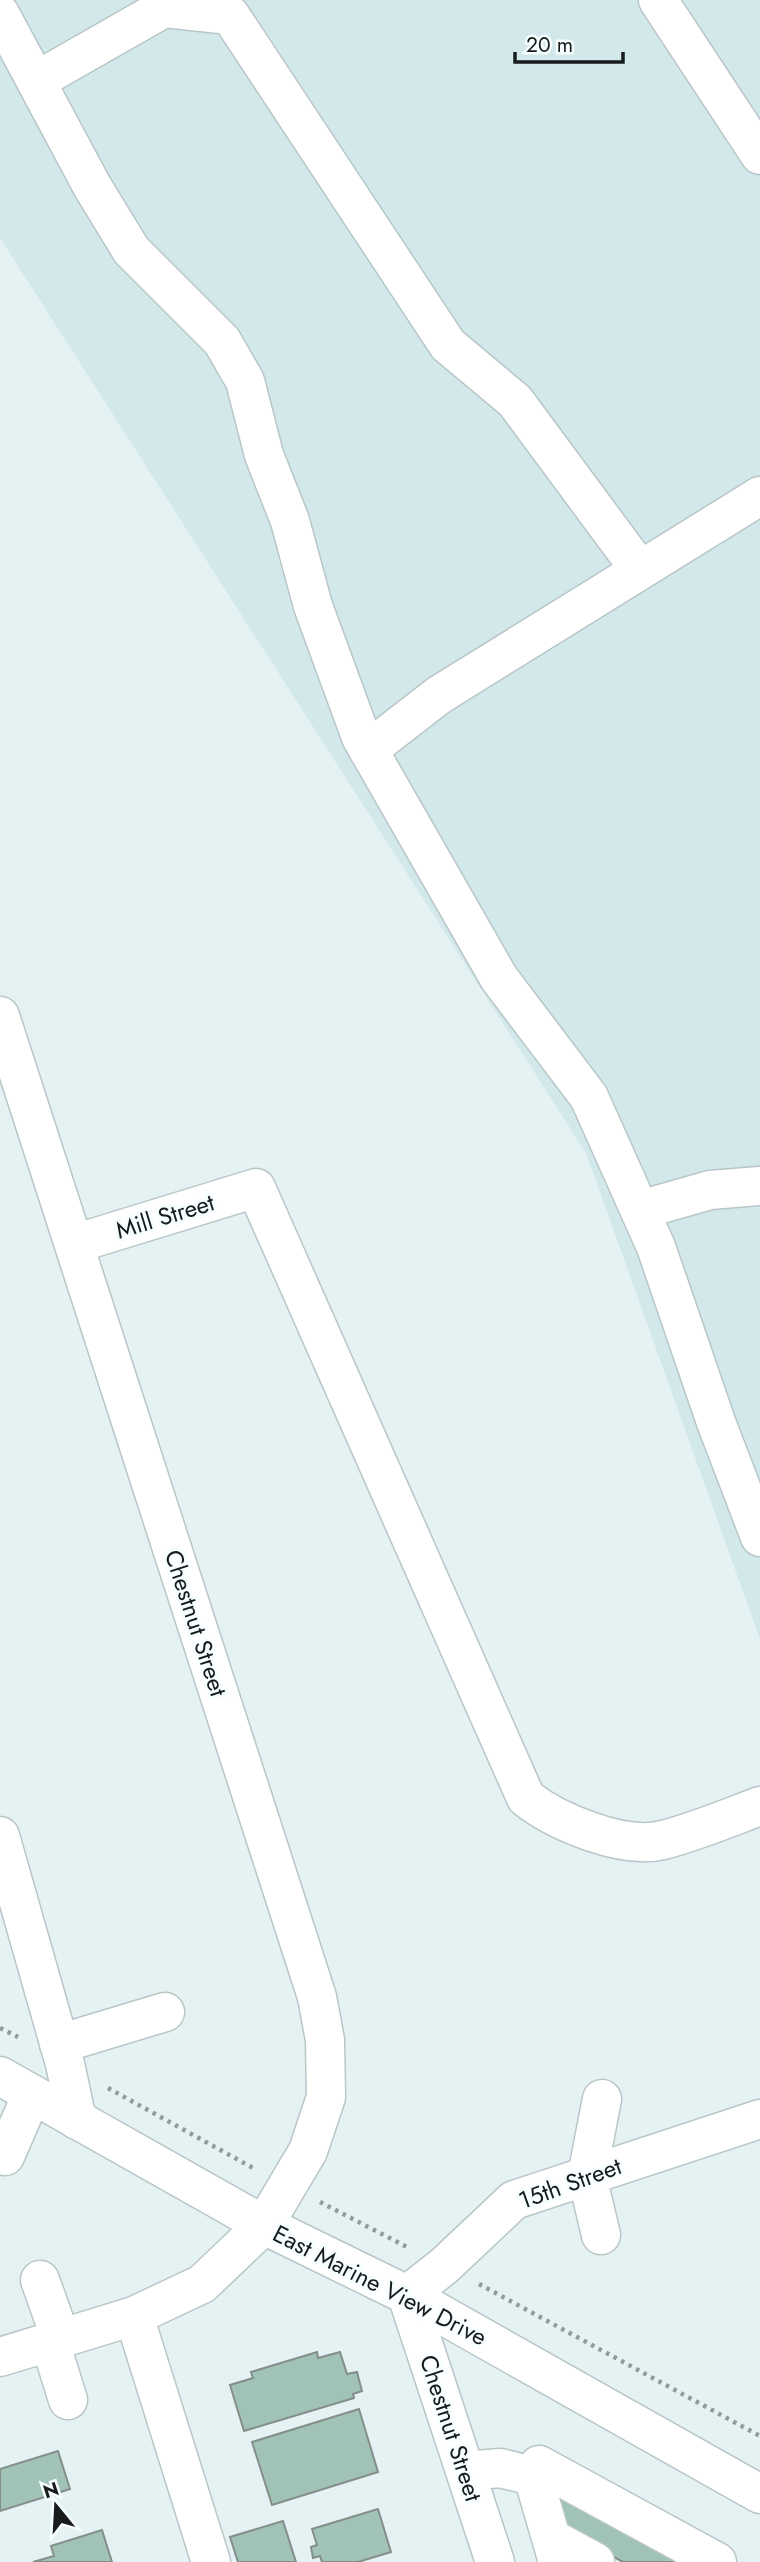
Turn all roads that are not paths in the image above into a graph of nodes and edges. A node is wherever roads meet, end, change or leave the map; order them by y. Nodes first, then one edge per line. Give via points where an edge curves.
1 (658, 0) edge
2 (0, 14) edge
3 (36, 80) junction
4 (760, 155) edge
5 (760, 496) edge
6 (640, 570) junction
7 (369, 750) junction
8 (0, 1016) edge
9 (760, 1186) edge
10 (640, 1210) junction
11 (74, 1244) junction
12 (760, 1537) edge
13 (760, 1806) edge
14 (0, 1836) edge
15 (165, 2012) dead end
16 (62, 2054) junction
17 (16, 2085) edge
18 (602, 2099) dead end
19 (760, 2119) edge
20 (78, 2120) junction
21 (5, 2156) dead end
22 (587, 2176) junction
23 (264, 2225) junction
24 (601, 2235) dead end
25 (40, 2280) dead end
26 (407, 2295) junction
27 (134, 2316) junction
28 (55, 2340) junction
29 (0, 2357) edge
30 (68, 2400) dead end
31 (465, 2470) junction
32 (533, 2476) junction
33 (760, 2494) edge
34 (555, 2550) edge
35 (211, 2562) edge
36 (495, 2562) edge
37 (595, 2562) edge
38 (717, 2562) edge

1 - 4 street
2 - 3 street
3 - 6 street via 164,8 230,15 448,345 515,401
3 - 7 street via 131,250 222,341 244,381 313,607
5 - 6 street
6 - 7 street via 439,695
7 - 10 street via 499,978 589,1097
8 - 11 street, Chestnut Street
9 - 10 street via 710,1190
10 - 12 street
11 - 13 street, Mill Street via 256,1188 526,1798 560,1819 604,1835 660,1841
11 - 23 street, Chestnut Street via 317,1997 325,2040 326,2097 307,2151
14 - 16 street
15 - 16 street
16 - 20 street
17 - 20 street, East Marine View Drive
17 - 21 street
18 - 22 street
19 - 22 street, 15th Street
20 - 23 street, East Marine View Drive
22 - 24 street
22 - 26 street, 15th Street via 514,2200
23 - 26 street, East Marine View Drive
23 - 27 street via 202,2284
25 - 28 street
26 - 31 street, Chestnut Street
26 - 33 street, East Marine View Drive
27 - 28 street
27 - 35 street
28 - 29 street
28 - 30 street
31 - 32 street via 500,2468
31 - 36 street, Chestnut Street
32 - 34 street
32 - 38 street via 539,2465
34 - 37 street

